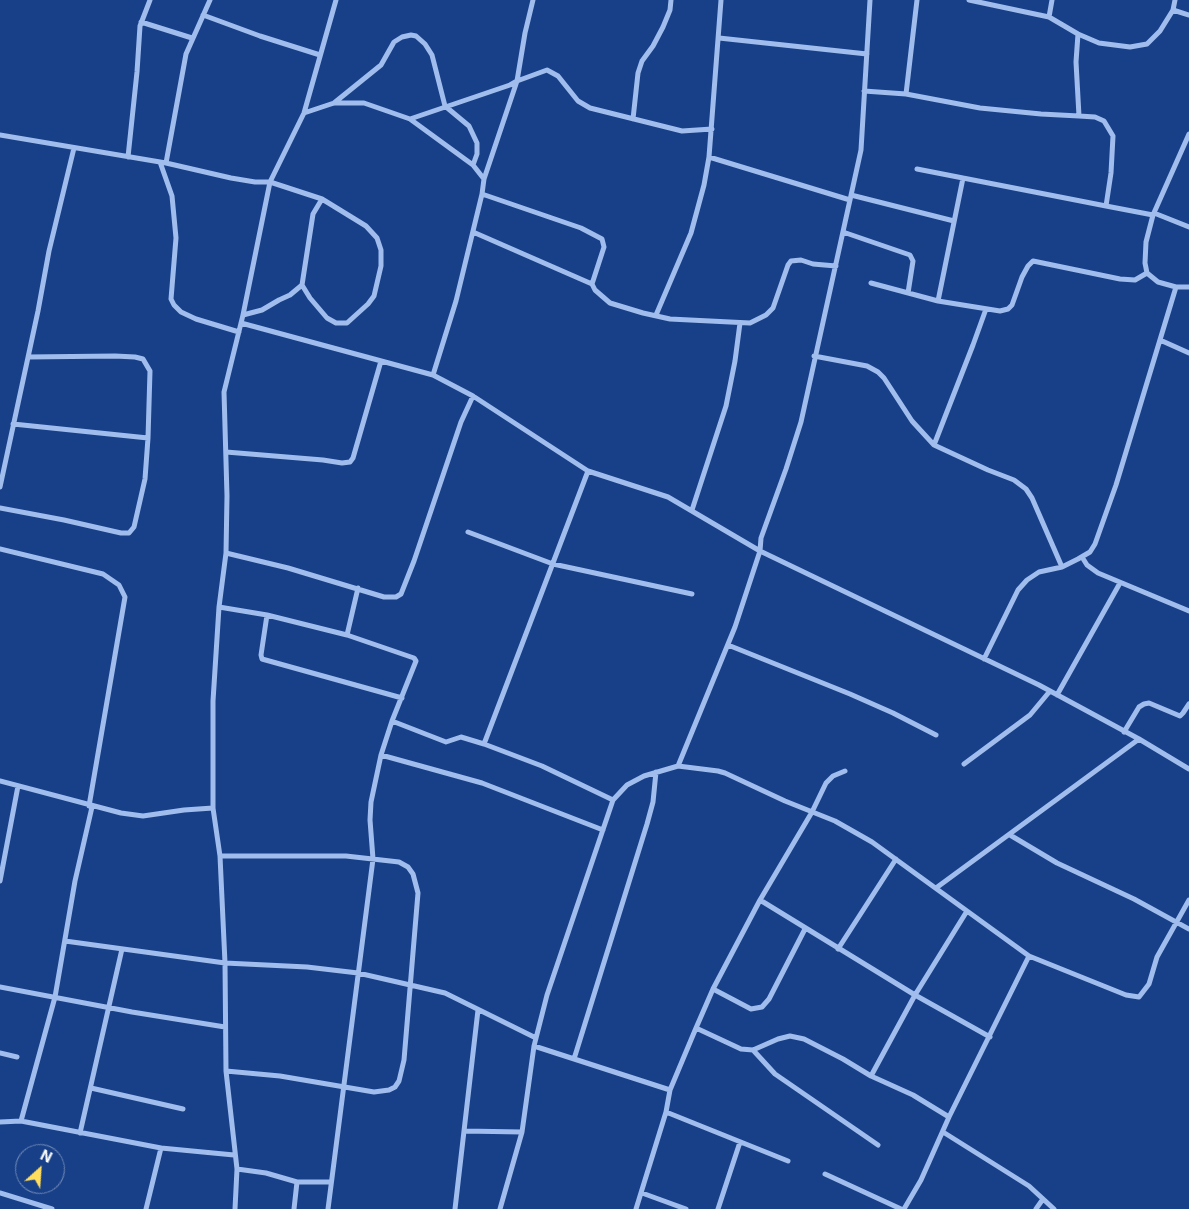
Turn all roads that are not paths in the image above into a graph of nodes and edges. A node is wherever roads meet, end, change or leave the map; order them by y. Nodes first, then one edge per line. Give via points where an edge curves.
1 (150, 0) edge
2 (210, 0) edge
3 (336, 0) edge
4 (533, 0) edge
5 (671, 0) edge
6 (721, 0) edge
7 (870, 0) edge
8 (917, 0) edge
9 (969, 0) edge
10 (1052, 0) edge
11 (1175, 0) edge
12 (1173, 10) junction
13 (203, 15) junction
14 (1189, 15) edge
15 (1049, 17) junction
16 (141, 22) junction
17 (1078, 34) junction
18 (192, 38) junction
19 (718, 38) junction
20 (867, 54) junction
21 (320, 55) junction
22 (517, 81) junction
23 (864, 91) junction
24 (906, 94) junction
25 (334, 103) junction
26 (445, 106) junction
27 (304, 113) junction
28 (1080, 116) junction
29 (410, 119) junction
30 (633, 120) junction
31 (712, 128) junction
32 (1189, 134) edge
33 (0, 135) edge
34 (74, 148) junction
35 (709, 156) junction
36 (128, 157) junction
37 (163, 163) junction
38 (473, 165) junction
39 (917, 169) dead end
40 (484, 178) junction
41 (963, 178) junction
42 (270, 182) junction
43 (482, 194) junction
44 (851, 198) junction
45 (322, 199) junction
46 (1106, 206) junction
47 (1154, 214) junction
48 (954, 221) junction
49 (1189, 227) edge
50 (473, 232) junction
51 (842, 232) junction
52 (836, 266) junction
53 (1147, 273) junction
54 (871, 283) dead end
55 (592, 284) junction
56 (302, 285) junction
57 (1176, 287) junction
58 (1189, 287) edge
59 (908, 293) junction
60 (938, 301) junction
61 (986, 309) junction
62 (244, 314) junction
63 (656, 315) junction
64 (241, 323) junction
65 (740, 323) junction
66 (239, 332) junction
67 (1160, 340) junction
68 (1189, 353) edge
69 (814, 356) junction
70 (28, 357) junction
71 (381, 361) junction
72 (433, 375) junction
73 (473, 396) junction
74 (13, 424) junction
75 (148, 438) junction
76 (934, 445) junction
77 (226, 452) junction
78 (588, 470) junction
79 (0, 485) edge
80 (0, 508) edge
81 (692, 510) junction
82 (468, 532) dead end
83 (0, 549) edge
84 (760, 551) junction
85 (226, 553) junction
86 (1082, 557) junction
87 (553, 564) junction
88 (1062, 566) junction
89 (1120, 583) junction
90 (358, 588) junction
91 (692, 594) dead end
92 (219, 607) junction
93 (1189, 611) edge
94 (267, 615) junction
95 (347, 635) junction
96 (728, 645) junction
97 (984, 659) junction
98 (1050, 691) junction
99 (1057, 695) junction
100 (402, 698) junction
101 (1189, 704) edge
102 (392, 721) junction
103 (1124, 732) junction
104 (936, 735) dead end
105 (1139, 739) junction
106 (484, 744) junction
107 (381, 755) junction
108 (964, 764) dead end
109 (678, 766) junction
110 (1189, 769) edge
111 (845, 771) dead end
112 (656, 772) junction
113 (0, 781) edge
114 (18, 786) junction
115 (613, 800) junction
116 (90, 806) junction
117 (213, 808) junction
118 (812, 812) junction
119 (603, 830) junction
120 (1010, 835) junction
121 (220, 856) junction
122 (373, 859) junction
123 (896, 859) junction
124 (0, 881) edge
125 (936, 888) junction
126 (760, 900) junction
127 (1189, 900) edge
128 (967, 911) junction
129 (1177, 922) junction
130 (805, 929) junction
131 (1189, 929) edge
132 (65, 941) junction
133 (122, 949) junction
134 (838, 949) junction
135 (1029, 956) junction
136 (225, 964) junction
137 (358, 973) junction
138 (411, 986) junction
139 (0, 987) edge
140 (713, 989) junction
141 (915, 995) junction
142 (55, 997) junction
143 (110, 1008) junction
144 (478, 1010) junction
145 (225, 1026) junction
146 (696, 1028) junction
147 (990, 1037) junction
148 (536, 1038) junction
149 (534, 1046) junction
150 (753, 1050) junction
151 (0, 1053) edge
152 (16, 1057) dead end
153 (574, 1059) junction
154 (226, 1071) junction
155 (871, 1076) junction
156 (343, 1087) junction
157 (91, 1088) junction
158 (670, 1090) junction
159 (183, 1110) dead end
160 (666, 1112) junction
161 (949, 1117) junction
162 (22, 1121) junction
163 (0, 1122) edge
164 (464, 1131) junction
165 (80, 1132) junction
166 (522, 1132) junction
167 (943, 1132) junction
168 (740, 1142) junction
169 (878, 1145) dead end
170 (161, 1148) junction
171 (234, 1155) junction
172 (788, 1162) dead end
173 (236, 1169) junction
174 (825, 1174) dead end
175 (297, 1182) junction
176 (330, 1182) junction
177 (0, 1193) edge
178 (642, 1193) junction
179 (1043, 1199) junction
180 (44, 1208) edge
181 (52, 1209) edge
182 (146, 1209) edge
183 (235, 1209) edge
184 (294, 1209) edge
185 (328, 1209) edge
186 (455, 1209) edge
187 (500, 1209) edge
188 (636, 1209) edge
189 (686, 1209) edge
190 (718, 1209) edge
191 (902, 1209) edge
192 (1036, 1209) edge
193 (1054, 1209) edge

1 - 16 street
2 - 13 street
3 - 21 street
4 - 22 street
5 - 30 street via 663,27 638,73
6 - 19 street
7 - 20 street
8 - 24 street
9 - 15 street
10 - 15 street
11 - 12 street
12 - 14 street
12 - 17 street via 1147,44 1116,46
13 - 18 street
13 - 21 street
15 - 17 street
16 - 18 street
16 - 36 street
17 - 28 street via 1076,62
18 - 37 street
19 - 20 street
19 - 31 street
20 - 23 street
21 - 27 street
22 - 26 street
22 - 30 street via 547,70 558,76 584,106
22 - 40 street
23 - 24 street
23 - 44 street via 861,150
24 - 28 street via 980,108
25 - 26 street via 380,65 394,42 411,36 420,39 432,55
25 - 27 street
25 - 29 street via 364,103
26 - 29 street
26 - 38 street via 469,126 477,143 478,154
27 - 42 street
28 - 46 street via 1104,121 1113,136
29 - 38 street
30 - 31 street via 682,131
31 - 35 street
32 - 47 street
33 - 34 street
34 - 36 street
34 - 70 street
35 - 44 street
35 - 63 street via 692,233
36 - 37 street
37 - 42 street via 231,178
37 - 66 street via 172,196 176,238 171,299 181,312
38 - 40 street
39 - 41 street
40 - 43 street
41 - 46 street
41 - 48 street
42 - 45 street
42 - 62 street
43 - 50 street
43 - 55 street via 581,228 602,239 604,246
44 - 48 street
44 - 51 street
45 - 56 street via 313,214
45 - 56 street via 366,226 377,238 381,266 374,296 347,323 336,323 327,318
46 - 47 street
47 - 49 street
47 - 53 street via 1146,242
48 - 60 street
50 - 55 street
50 - 72 street
51 - 52 street
51 - 59 street via 910,255 913,261
52 - 65 street via 790,261 773,308 758,320
52 - 69 street
53 - 57 street via 1158,282
53 - 61 street via 1135,280 1120,279 1033,261 1008,309
54 - 59 street
55 - 63 street via 610,303
56 - 62 street via 262,310
57 - 58 street
57 - 67 street
59 - 60 street
60 - 61 street
61 - 76 street
62 - 64 street
63 - 65 street via 670,319
64 - 66 street
64 - 71 street
65 - 81 street via 726,406
66 - 77 street via 224,392
67 - 68 street
67 - 86 street via 1100,535 1090,552
69 - 76 street via 867,366 878,372 912,421
69 - 84 street via 801,422 761,538
70 - 74 street
70 - 75 street via 115,356 144,360 150,370
71 - 72 street
71 - 77 street via 350,462 342,464
72 - 73 street
73 - 78 street
73 - 90 street via 401,594 384,597
74 - 75 street
74 - 79 street
75 - 80 street via 145,479 134,528 129,533
76 - 88 street via 1014,480 1026,489
77 - 85 street
78 - 81 street via 668,497
78 - 87 street
81 - 84 street
82 - 87 street
83 - 116 street via 103,574 119,585 125,597
84 - 96 street
84 - 97 street
85 - 90 street
85 - 92 street
86 - 88 street
86 - 89 street via 1087,565
87 - 91 street
87 - 106 street
88 - 97 street via 1039,572 1018,590
89 - 93 street
89 - 99 street
90 - 95 street
92 - 94 street
92 - 117 street via 213,701
94 - 95 street
94 - 100 street via 262,659
95 - 100 street via 414,658 416,661
96 - 104 street via 850,694
96 - 109 street
97 - 98 street
98 - 99 street
98 - 108 street via 1030,715
99 - 103 street
100 - 102 street
101 - 103 street via 1180,716 1149,702 1144,704
102 - 106 street via 446,742 461,738
102 - 107 street
103 - 105 street
105 - 110 street
105 - 120 street
106 - 115 street via 542,766
107 - 119 street via 482,783
107 - 122 street via 371,802
109 - 112 street
109 - 118 street via 725,773
111 - 118 street via 826,783
112 - 115 street via 627,785
112 - 153 street via 647,824
113 - 114 street
114 - 116 street
114 - 124 street
115 - 119 street
116 - 117 street via 143,816
116 - 132 street
117 - 121 street
118 - 123 street via 835,821
118 - 126 street
119 - 148 street via 547,995
120 - 125 street
120 - 129 street via 1057,863
121 - 122 street
121 - 136 street
122 - 137 street
122 - 138 street via 399,862 408,867 416,883
123 - 125 street
123 - 134 street
125 - 128 street
126 - 130 street
126 - 140 street
127 - 129 street
128 - 135 street
128 - 141 street
129 - 131 street
129 - 135 street via 1158,957 1149,984 1139,997 1126,995
130 - 134 street
130 - 140 street via 770,999 762,1007 751,1010
132 - 133 street
132 - 142 street
133 - 136 street
133 - 143 street
134 - 141 street
135 - 147 street
136 - 137 street via 307,967
136 - 145 street
137 - 138 street
137 - 156 street
138 - 144 street via 445,993
138 - 156 street via 404,1060 395,1087 374,1092
139 - 142 street
140 - 146 street
141 - 147 street
141 - 155 street
142 - 143 street
142 - 162 street
143 - 145 street
143 - 157 street
144 - 148 street
144 - 164 street
145 - 154 street
146 - 150 street via 741,1049
146 - 158 street
147 - 161 street
148 - 149 street
149 - 153 street
149 - 166 street
150 - 155 street via 790,1036 821,1047
150 - 169 street via 775,1074
151 - 152 street
153 - 158 street
154 - 156 street
154 - 171 street
155 - 161 street via 913,1095
156 - 176 street
157 - 159 street
157 - 165 street
158 - 160 street
160 - 168 street
160 - 178 street
161 - 167 street
162 - 163 street
162 - 165 street
164 - 166 street
164 - 186 street
165 - 170 street
166 - 187 street
167 - 179 street via 1029,1186
167 - 191 street via 921,1180
168 - 172 street
168 - 190 street
170 - 171 street
170 - 182 street
171 - 173 street
173 - 175 street
173 - 183 street
174 - 191 street
175 - 176 street
175 - 184 street
176 - 185 street
177 - 180 street
178 - 188 street
178 - 189 street
179 - 192 street
179 - 193 street
180 - 181 street

